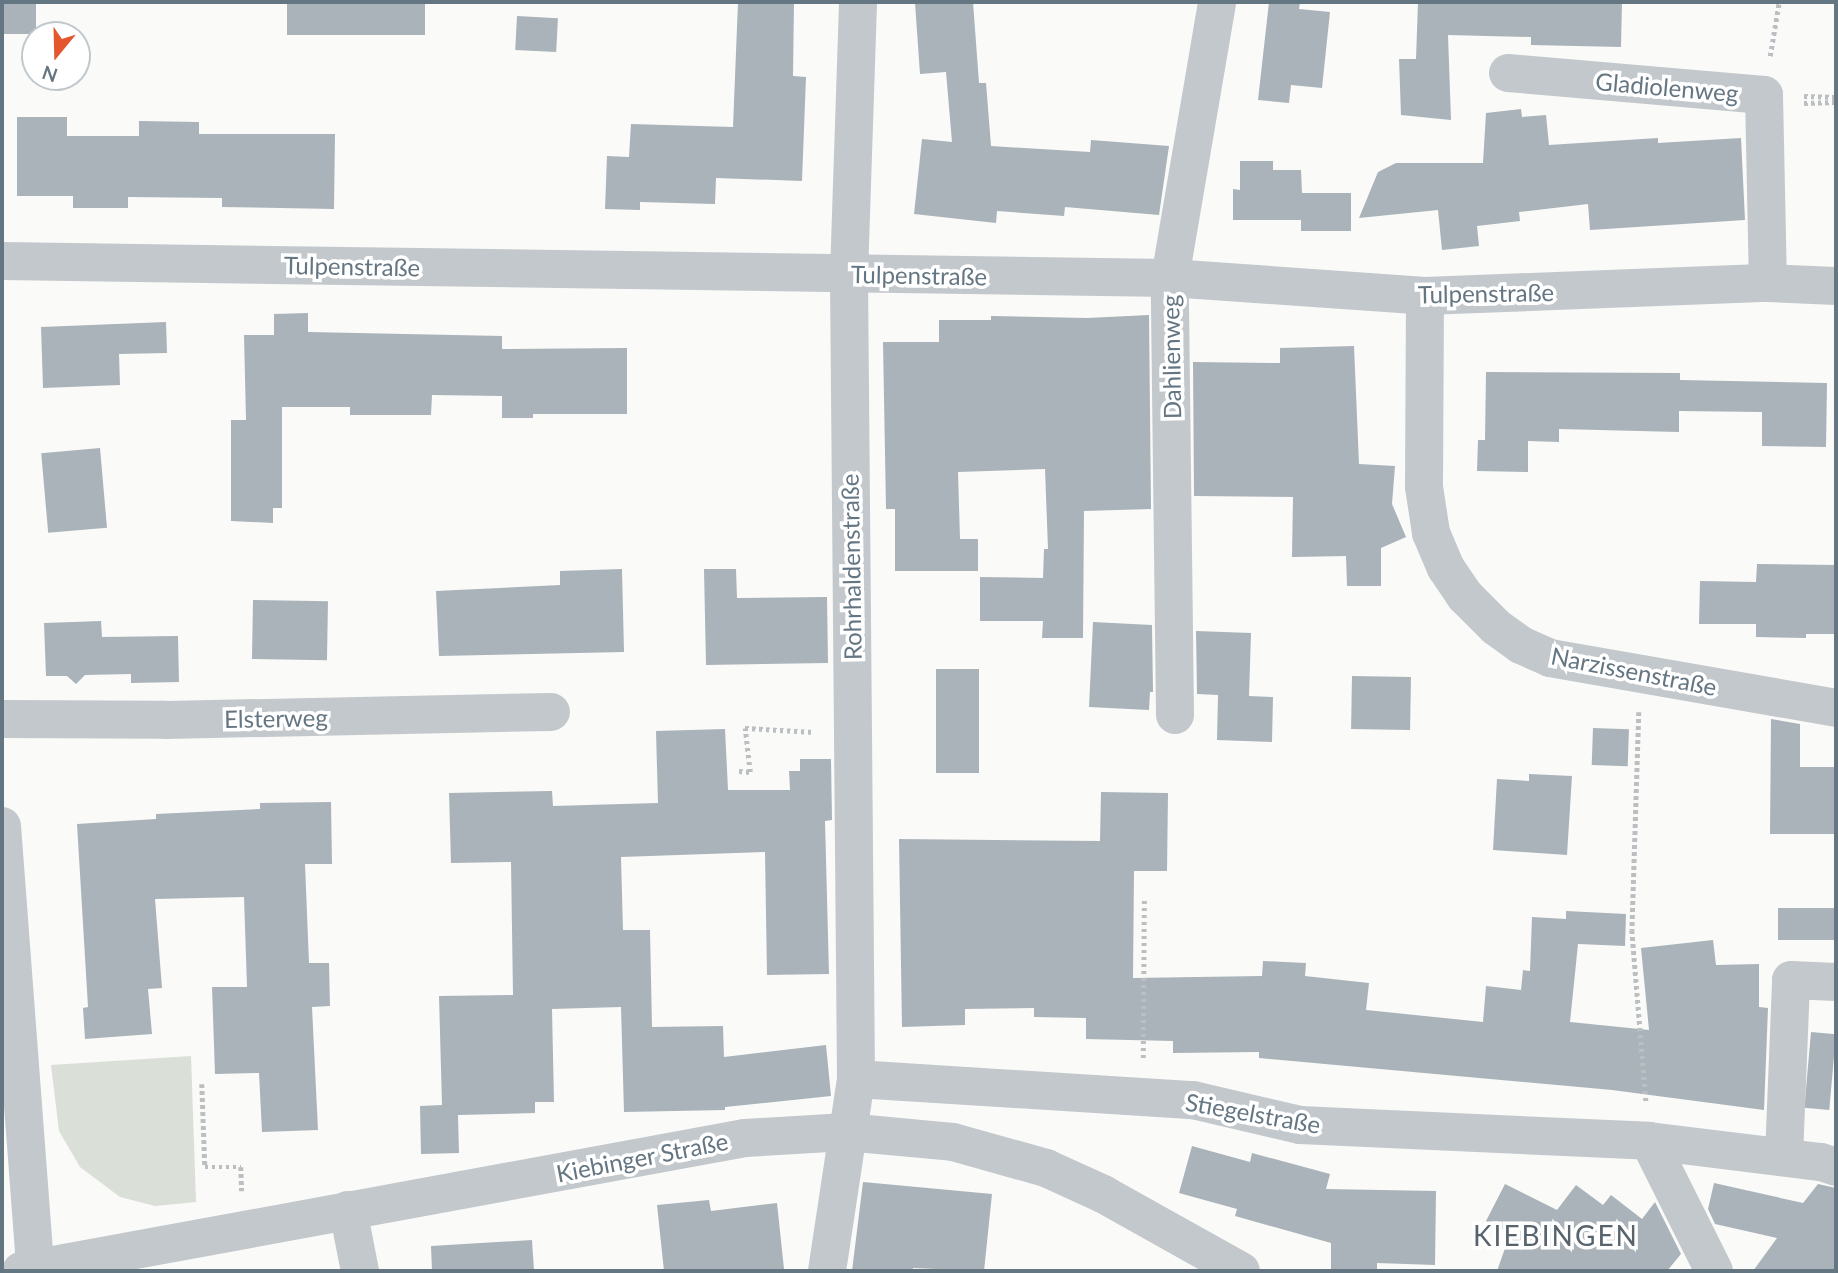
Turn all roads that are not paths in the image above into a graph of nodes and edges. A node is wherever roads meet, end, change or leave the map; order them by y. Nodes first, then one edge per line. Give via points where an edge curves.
1 (858, 2) edge
2 (1217, 2) edge
3 (1508, 73) dead end
4 (2, 261) edge
5 (849, 275) junction
6 (1170, 278) junction
7 (1769, 283) junction
8 (1836, 286) edge
9 (1425, 296) junction
10 (1836, 708) edge
11 (551, 712) dead end
12 (1175, 715) dead end
13 (2, 719) edge
14 (2, 826) edge
15 (1836, 982) edge
16 (856, 1079) junction
17 (846, 1132) junction
18 (1649, 1141) junction
19 (1784, 1157) junction
20 (1836, 1167) edge
21 (15, 1186) edge
22 (348, 1210) junction
23 (28, 1270) edge
24 (360, 1271) edge
25 (827, 1271) edge
26 (1241, 1271) edge
27 (1714, 1271) edge

1 - 5 street, Rohrhaldenstraße
2 - 6 street, Dahlienweg
3 - 7 street, Gladiolenweg via 1764,95
4 - 5 street, Tulpenstraße
5 - 6 street, Tulpenstraße
5 - 16 street, Rohrhaldenstraße
6 - 9 street, Tulpenstraße
6 - 12 street, Dahlienweg
7 - 8 street, Tulpenstraße
7 - 9 street, Tulpenstraße
9 - 10 street, Narzissenstraße via 1424,487 1432,533 1446,568 1465,596 1496,627 1550,658
11 - 13 street, Elsterweg
14 - 21 street
15 - 19 street via 1791,980
16 - 17 street, Rohrhaldenstraße
16 - 18 street, Stiegelstraße via 1193,1100 1300,1125
17 - 22 street, Kiebinger Straße via 745,1138
17 - 25 street, Rohrhaldenstraße
17 - 26 street, Kiebinger Straße via 953,1142 1046,1168 1103,1194
18 - 19 street, Stiegelstraße
18 - 27 street
19 - 20 street, Stiegelstraße
21 - 23 street
22 - 23 street, Kiebinger Straße
22 - 24 street

